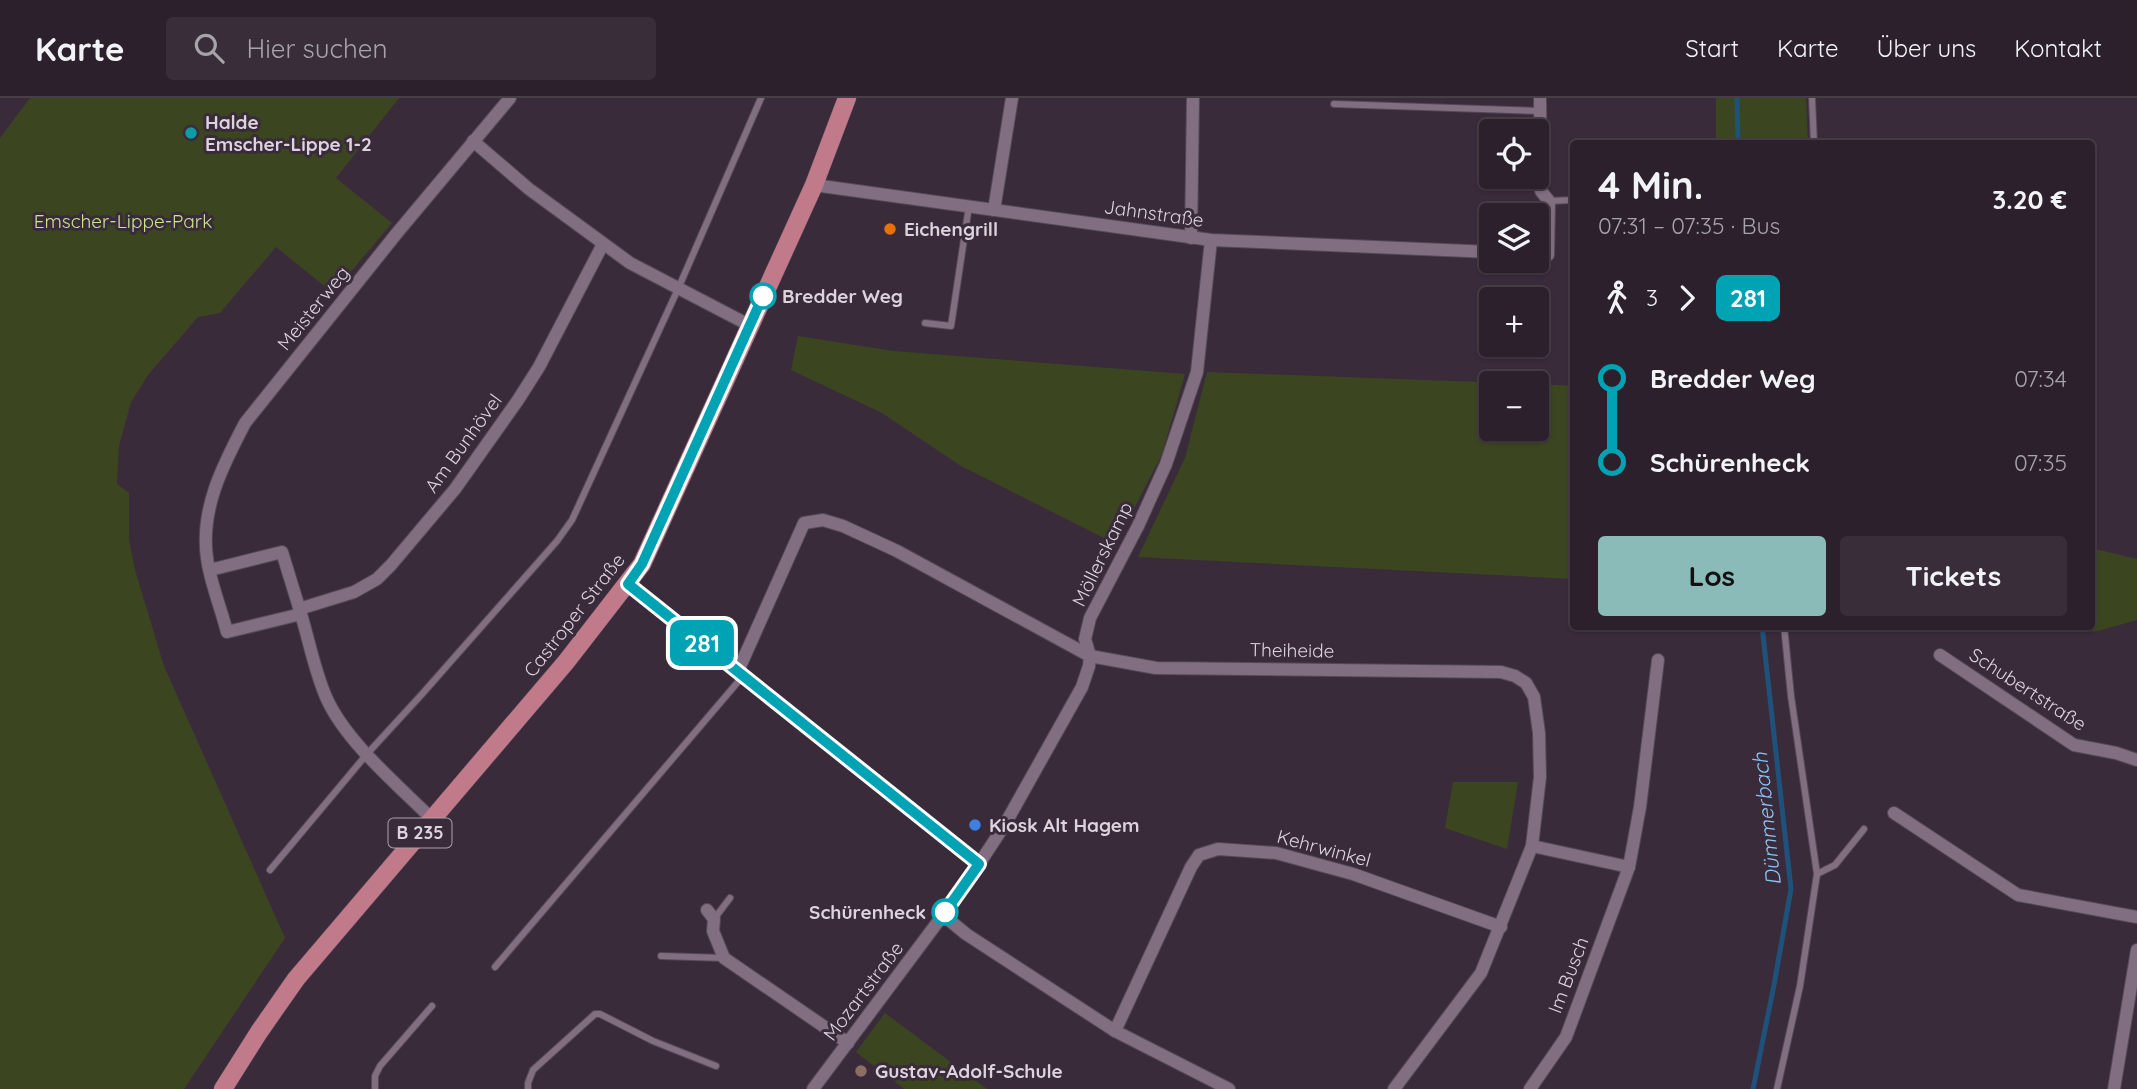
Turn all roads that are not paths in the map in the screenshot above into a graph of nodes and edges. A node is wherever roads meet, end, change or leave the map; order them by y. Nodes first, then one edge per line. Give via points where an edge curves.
1 (510, 98) edge
2 (761, 98) edge
3 (847, 98) edge
4 (1012, 98) edge
5 (1193, 98) edge
6 (1812, 98) edge
7 (1334, 104) dead end
8 (1540, 105) edge
9 (1814, 140) edge
10 (473, 141) junction
11 (814, 185) junction
12 (1570, 200) edge
13 (1549, 201) joint
14 (969, 206) junction
15 (994, 210) junction
16 (1191, 238) junction
17 (1211, 240) junction
18 (603, 244) junction
19 (1479, 251) edge
20 (678, 289) junction
21 (925, 323) dead end
22 (749, 325) junction
23 (210, 570) junction
24 (628, 584) junction
25 (300, 612) junction
26 (1784, 630) edge
27 (1940, 655) dead end
28 (1090, 656) junction
29 (1658, 660) dead end
30 (740, 673) junction
31 (368, 754) junction
32 (2137, 760) edge
33 (1894, 813) dead end
34 (432, 819) junction
35 (1864, 829) dead end
36 (1532, 846) junction
37 (979, 864) junction
38 (1629, 867) junction
39 (270, 870) dead end
40 (1817, 874) junction
41 (730, 898) dead end
42 (711, 914) joint
43 (943, 915) junction
44 (2137, 917) edge
45 (1501, 927) junction
46 (2137, 950) edge
47 (661, 956) dead end
48 (724, 958) junction
49 (495, 967) dead end
50 (432, 1006) dead end
51 (2133, 1009) edge
52 (1115, 1031) junction
53 (848, 1043) junction
54 (716, 1066) dead end
55 (223, 1089) edge
56 (375, 1089) edge
57 (528, 1089) edge
58 (813, 1089) edge
59 (1228, 1089) edge
60 (1394, 1089) edge
61 (1530, 1089) edge
62 (1777, 1089) edge
63 (2115, 1089) edge

1 - 10 street, Meisterweg
2 - 20 lane
3 - 11 main road, Castroper Straße / B 235
4 - 15 street
5 - 16 street
6 - 9 lane
7 - 8 lane
8 - 13 street via 1541,191
10 - 18 street
10 - 23 street, Meisterweg via 246,423 214,488 206,525
11 - 14 street, Jahnstraße
11 - 22 main road, Castroper Straße / B 235
12 - 13 lane
14 - 15 street, Jahnstraße
14 - 21 lane via 951,326
15 - 16 street, Jahnstraße
16 - 17 street, Jahnstraße
17 - 19 street, Jahnstraße
17 - 28 street, Möllerskamp via 1197,372 1166,464 1090,618 1085,639
18 - 20 street
18 - 25 street, Am Bunhövel via 539,367 455,489 377,579
20 - 22 street
20 - 31 lane via 572,520
22 - 24 main road, Castroper Straße / B 235 via 642,564
23 - 25 street via 282,552
23 - 25 street, Meisterweg via 227,632
24 - 30 street
24 - 34 main road, Castroper Straße / B 235
25 - 31 street via 326,697 342,725
26 - 40 lane
27 - 32 street, Schubertstraße via 2074,745
28 - 30 street, Theiheide via 897,551 823,520 804,523
28 - 36 street, Theiheide via 1156,668 1501,672 1516,676 1534,697 1539,733 1540,777
28 - 37 street, Möllerskamp via 1082,687
29 - 38 street, Im Busch
30 - 37 street
30 - 49 lane
31 - 34 street
31 - 39 lane
33 - 44 street via 2018,895
34 - 55 main road, Castroper Straße / B 235 via 296,979
35 - 40 lane via 1835,865
36 - 38 street
36 - 45 street, Theiheide
37 - 43 street
38 - 61 street, Im Busch via 1566,1037
40 - 62 lane via 1800,986
41 - 42 lane
42 - 48 street
43 - 52 street
43 - 53 street, Mozartstraße
45 - 52 street, Kehrwinkel via 1353,874 1276,853 1218,849 1199,855 1191,867
45 - 60 street, Theiheide via 1481,973
46 - 51 street
47 - 48 lane
48 - 53 street
50 - 56 lane via 380,1066
51 - 63 street
52 - 59 street
53 - 58 street, Mozartstraße
54 - 57 lane via 595,1013 533,1070

